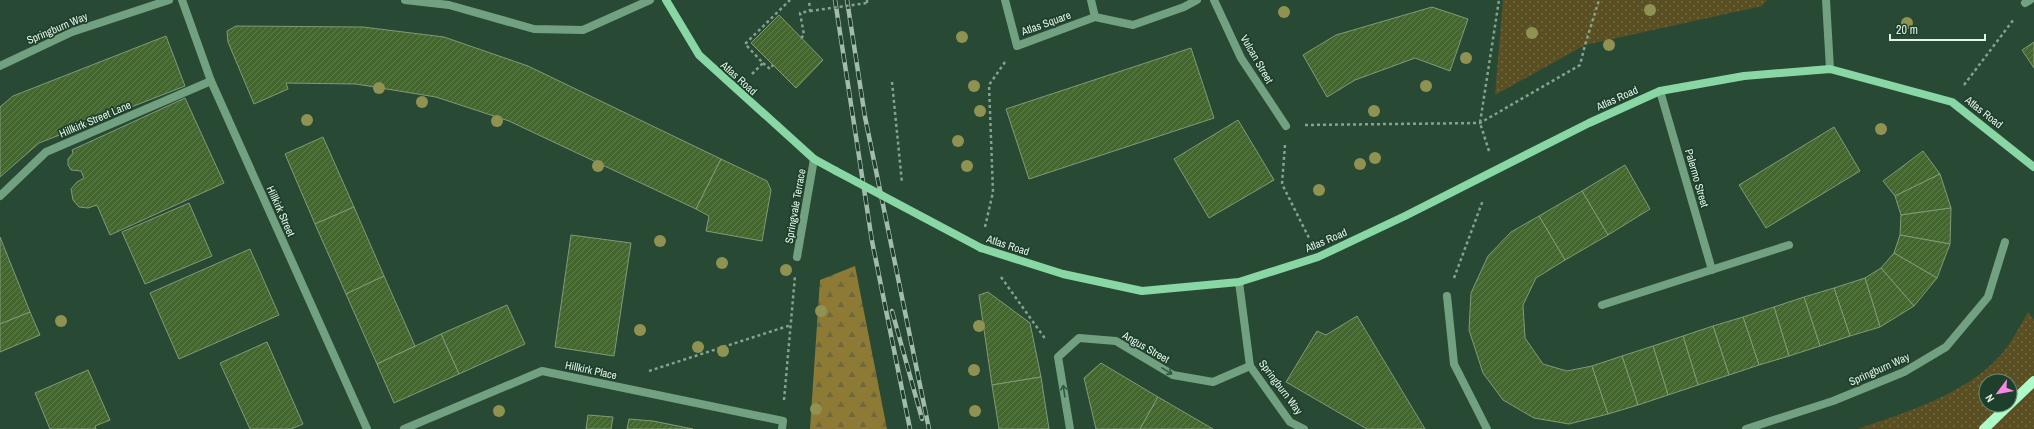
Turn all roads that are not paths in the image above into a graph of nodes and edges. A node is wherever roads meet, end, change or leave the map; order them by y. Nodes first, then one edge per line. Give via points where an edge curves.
1 (169, 0) edge
2 (182, 0) edge
3 (405, 0) edge
4 (650, 0) edge
5 (666, 0) edge
6 (1005, 0) edge
7 (1091, 0) edge
8 (1197, 0) edge
9 (1214, 0) edge
10 (1826, 0) edge
11 (1096, 17) junction
12 (0, 66) edge
13 (1830, 69) junction
14 (211, 82) junction
15 (1660, 91) junction
16 (1286, 126) road end
17 (814, 159) junction
18 (2034, 167) edge
19 (0, 196) edge
20 (2005, 242) dead end
21 (1789, 245) dead end
22 (797, 257) road end
23 (1712, 270) junction
24 (1239, 282) junction
25 (1447, 296) road end
26 (1602, 305) dead end
27 (1250, 366) junction
28 (2034, 380) edge
29 (2018, 395) edge
30 (2000, 413) edge
31 (782, 425) edge
32 (367, 429) edge
33 (404, 429) edge
34 (1070, 429) edge
35 (1304, 429) edge
36 (1487, 429) edge
37 (1746, 429) edge
38 (1984, 429) edge

1 - 12 street, Springburn Way via 72,32
2 - 14 street, Hillkirk Street
3 - 4 street via 449,5 534,29 583,30
5 - 17 street, Atlas Road via 699,56
6 - 11 street, Atlas Square via 1017,46
7 - 11 street
8 - 11 street via 1133,25
9 - 16 street, Vulcan Street via 1241,58
10 - 13 street
13 - 15 street, Atlas Road via 1744,76
13 - 18 street, Atlas Road via 1952,102
14 - 19 street, Hillkirk Street Lane via 46,152
14 - 32 street, Hillkirk Street
15 - 23 street, Palermo Street
15 - 24 street, Atlas Road via 1589,123 1318,257
17 - 22 street, Springvale Terrace
17 - 24 street, Atlas Road, bridge via 980,248 1063,274 1142,290
20 - 37 street, Springburn Way via 1988,297 1946,347 1904,372 1833,401
21 - 23 street
23 - 26 street
24 - 27 street, Springburn Way
25 - 36 street via 1454,364
34 -> 27 street, Angus Street via 1058,357 1079,338 1116,340 1173,375 1212,382
27 - 35 street, Springburn Way via 1290,422
28 - 29 main road
30 - 38 main road
31 - 33 street, Hillkirk Place via 542,371

